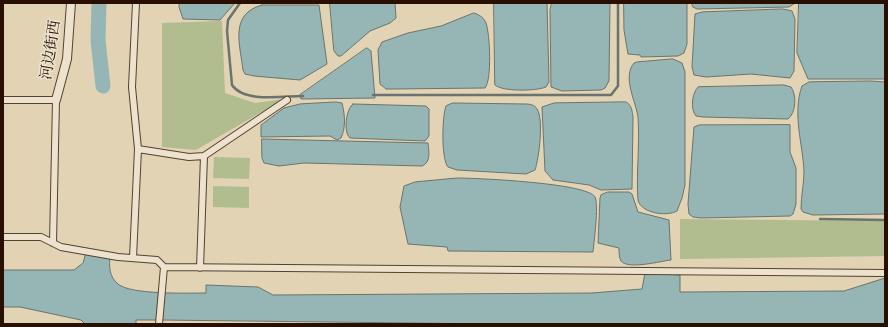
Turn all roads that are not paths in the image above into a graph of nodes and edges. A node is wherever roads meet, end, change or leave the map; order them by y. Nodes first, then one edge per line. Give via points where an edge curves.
1 (71, 3) edge
2 (136, 3) edge
3 (3, 100) edge
4 (56, 100) junction
5 (287, 100) dead end
6 (138, 149) junction
7 (204, 156) junction
8 (3, 237) edge
9 (53, 243) junction
10 (133, 258) junction
11 (164, 267) junction
12 (200, 268) junction
13 (885, 273) edge
14 (159, 324) edge

1 - 4 street, 河边街西 via 67,60
2 - 6 street via 132,87
3 - 4 street
4 - 9 street
5 - 7 street
6 - 7 street via 189,157
6 - 10 street
7 - 12 street
8 - 9 street via 41,237
9 - 10 street via 61,247
10 - 11 street via 157,260
11 - 12 street
11 - 14 street
12 - 13 street

